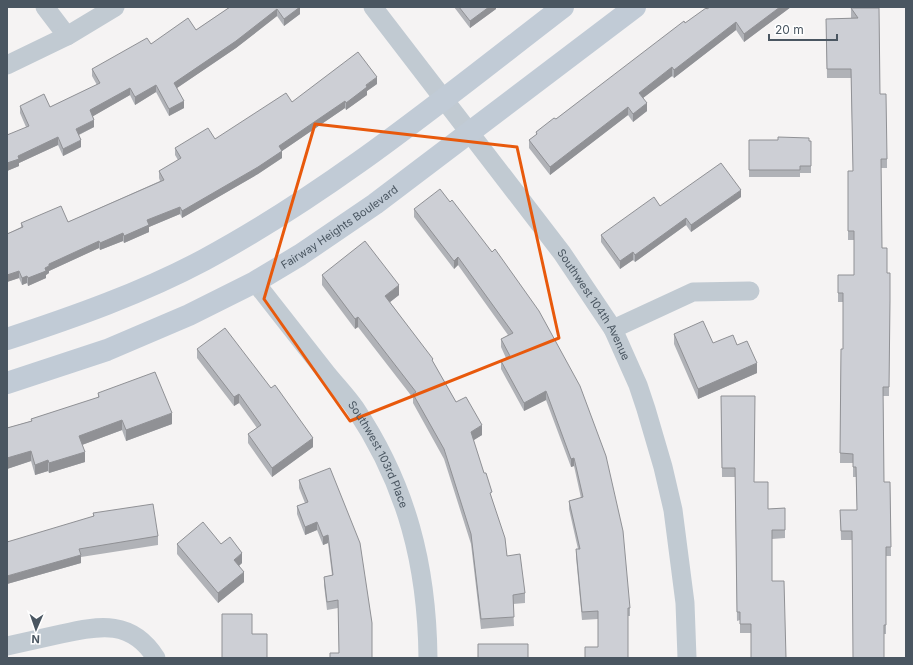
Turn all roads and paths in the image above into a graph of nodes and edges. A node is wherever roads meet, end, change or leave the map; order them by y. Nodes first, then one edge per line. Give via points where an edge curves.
1 (45, 7) edge
2 (115, 7) edge
3 (373, 7) edge
4 (563, 7) edge
5 (635, 7) edge
6 (67, 36) junction
7 (7, 66) edge
8 (443, 99) junction
9 (470, 133) junction
10 (255, 282) junction
11 (750, 291) dead end
12 (613, 329) junction
13 (7, 339) edge
14 (7, 383) edge
15 (7, 646) edge
16 (156, 658) edge
17 (428, 658) edge
18 (687, 658) edge

1 - 6 street
2 - 6 street
3 - 8 street, Southwest 104th Avenue
4 - 8 street
5 - 9 street, Fairway Heights Boulevard
6 - 7 street
8 - 9 street, Southwest 104th Avenue
8 - 13 street via 309,198 203,260 90,311
9 - 10 street, Fairway Heights Boulevard via 348,224
9 - 12 street, Southwest 104th Avenue via 562,253
10 - 14 street, Fairway Heights Boulevard via 189,315 107,350
10 - 17 street, Southwest 103rd Place via 354,407 395,482 421,565
11 - 12 street via 693,292
12 - 18 street, Southwest 104th Avenue via 646,408 673,510 685,603
15 - 16 street via 96,627 110,627 137,637 150,648

